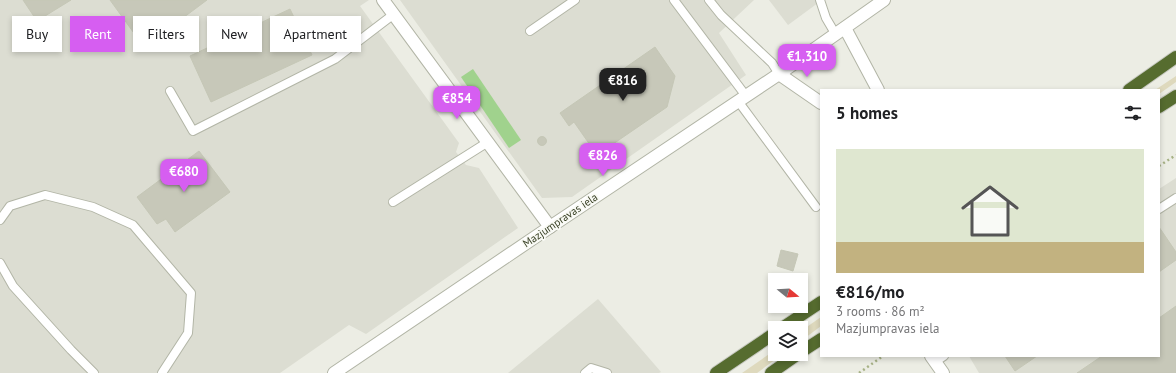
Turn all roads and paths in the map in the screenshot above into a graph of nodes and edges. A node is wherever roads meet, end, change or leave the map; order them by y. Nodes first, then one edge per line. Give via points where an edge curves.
1 (383, 0) edge
2 (575, 0) edge
3 (674, 0) edge
4 (710, 0) edge
5 (820, 0) edge
6 (884, 0) edge
7 (394, 14) junction
8 (530, 31) dead end
9 (841, 32) junction
10 (1176, 57) edge
11 (779, 74) junction
12 (877, 89) edge
13 (1130, 89) edge
14 (170, 91) dead end
15 (1176, 96) edge
16 (742, 99) junction
17 (820, 102) edge
18 (1160, 106) edge
19 (488, 142) junction
20 (1176, 155) edge
21 (1160, 165) edge
22 (1176, 198) edge
23 (393, 202) dead end
24 (816, 207) dead end
25 (1160, 208) edge
26 (0, 220) edge
27 (550, 227) junction
28 (0, 263) edge
29 (820, 303) edge
30 (792, 321) edge
31 (768, 338) edge
32 (820, 339) edge
33 (808, 347) edge
34 (882, 357) edge
35 (937, 358) edge
36 (788, 361) edge
37 (94, 373) edge
38 (162, 373) edge
39 (334, 373) edge
40 (585, 373) edge
41 (607, 373) edge
42 (716, 373) edge
43 (771, 373) edge
44 (859, 373) edge
45 (943, 373) edge

1 - 7 street
2 - 8 lane
3 - 16 lane
4 - 11 lane via 721,15 772,63
5 - 9 lane via 826,18
6 - 9 street, Mazjumpravas iela
7 - 14 lane via 335,59 192,131
7 - 19 street
9 - 11 street, Mazjumpravas iela
9 - 12 street
10 - 13 highway
11 - 16 street, Mazjumpravas iela
11 - 17 street
15 - 18 highway
16 - 24 lane
16 - 27 street, Mazjumpravas iela
19 - 23 lane
19 - 27 street
20 - 21 path
22 - 25 lane
26 - 38 lane via 10,206 45,195 92,207 133,225 191,293 188,333
27 - 39 street, Mazjumpravas iela
28 - 37 lane via 14,286
29 - 30 highway
31 - 42 highway
32 - 33 highway
34 - 44 path
35 - 45 street
36 - 43 highway
40 - 41 lane via 591,368

